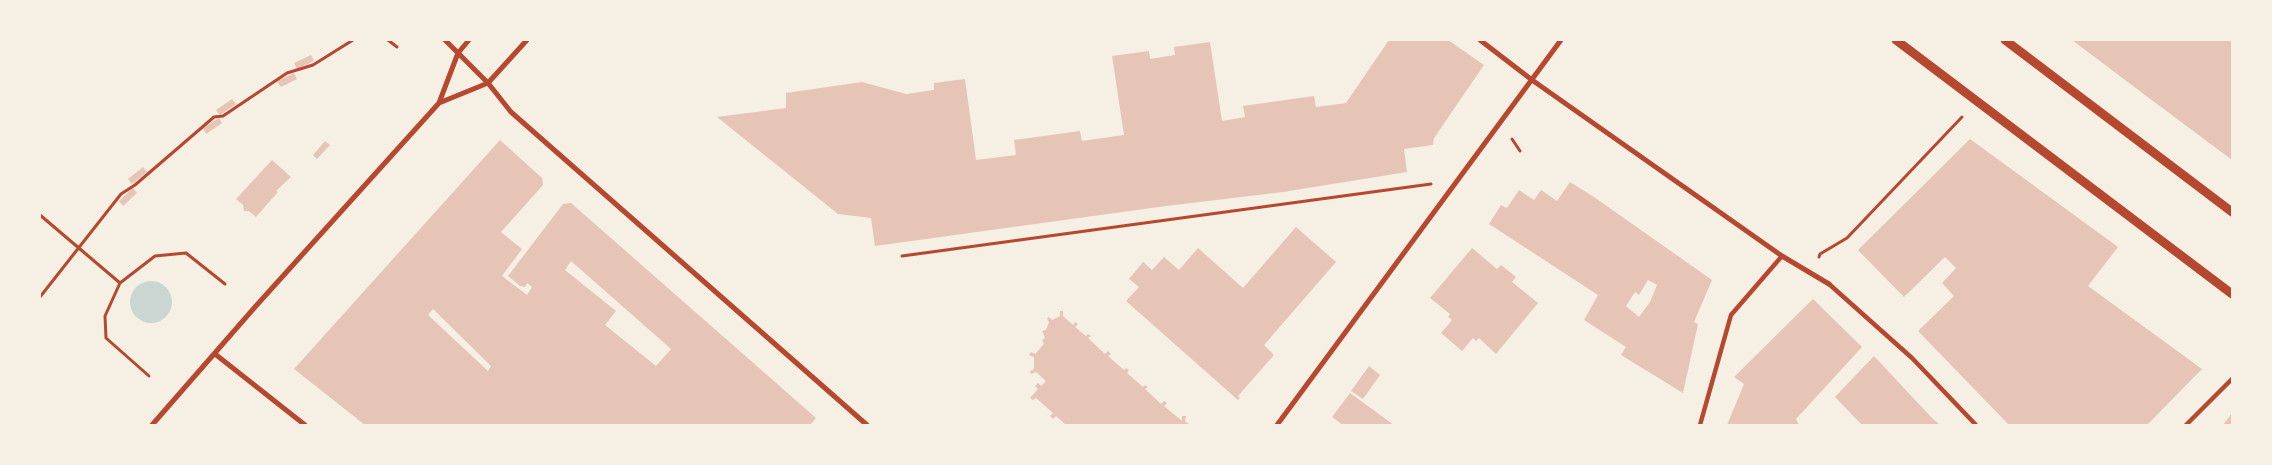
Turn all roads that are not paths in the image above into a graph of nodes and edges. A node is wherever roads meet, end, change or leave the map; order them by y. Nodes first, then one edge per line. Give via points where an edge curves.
1 (445, 40) edge
2 (469, 40) edge
3 (527, 40) edge
4 (1480, 40) edge
5 (1561, 40) edge
6 (1896, 40) edge
7 (2005, 40) edge
8 (458, 53) junction
9 (1532, 80) junction
10 (488, 83) junction
11 (439, 103) junction
12 (2232, 212) edge
13 (1782, 256) junction
14 (1829, 284) joint
15 (2232, 294) edge
16 (215, 354) junction
17 (2232, 379) edge
18 (152, 425) edge
19 (305, 425) edge
20 (867, 425) edge
21 (1277, 425) edge
22 (1700, 425) edge
23 (1976, 425) edge
24 (2186, 425) edge

1 - 8 street
2 - 8 street
3 - 10 street
4 - 9 street
5 - 9 street
6 - 15 street
7 - 12 street
8 - 10 street
8 - 11 street
9 - 13 street
9 - 21 street
10 - 11 street
10 - 20 street via 511,112
11 - 16 street
13 - 14 street
13 - 22 street via 1731,315
14 - 23 street via 1912,358
16 - 18 street
16 - 19 street
17 - 24 street

